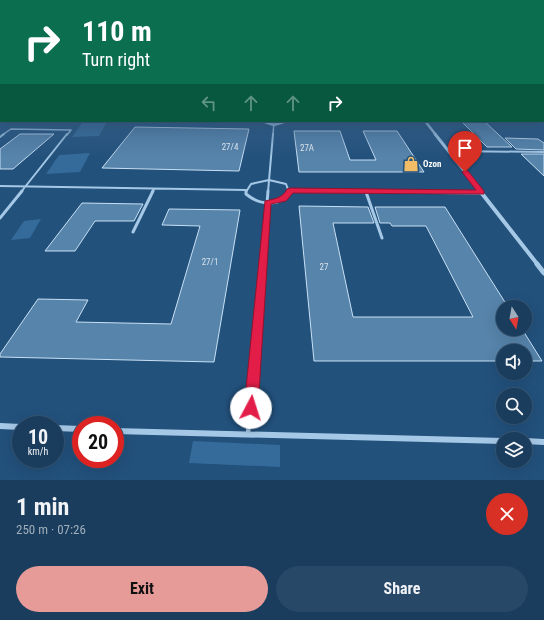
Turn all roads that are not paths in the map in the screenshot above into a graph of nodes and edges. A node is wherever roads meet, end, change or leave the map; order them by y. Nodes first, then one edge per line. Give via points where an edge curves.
1 (285, 122) edge
2 (426, 122) edge
3 (274, 123) edge
4 (0, 137) edge
5 (449, 151) junction
6 (544, 152) edge
7 (269, 180) junction
8 (0, 186) edge
9 (27, 186) junction
10 (154, 188) junction
11 (246, 190) junction
12 (290, 191) junction
13 (366, 192) junction
14 (481, 193) junction
15 (268, 203) junction
16 (0, 218) edge
17 (133, 232) dead end
18 (382, 238) dead end
19 (544, 274) edge
20 (0, 426) edge
21 (12, 427) edge
22 (124, 430) edge
23 (248, 435) junction
24 (496, 441) edge
25 (532, 441) edge
26 (544, 442) edge

1 - 3 street
2 - 5 street
3 - 7 lane
4 - 9 lane via 11,129 71,130
5 - 6 lane
5 - 14 street
7 - 11 lane via 251,184
7 - 12 lane via 286,184
7 - 15 lane
8 - 9 lane
9 - 10 lane
9 - 16 lane
10 - 11 lane
10 - 17 lane
11 - 15 lane via 249,197
12 - 13 lane
12 - 15 lane via 283,199
13 - 14 lane
13 - 18 lane
14 - 19 street
15 - 23 lane
20 - 21 street
22 - 23 street
23 - 24 street
25 - 26 street

